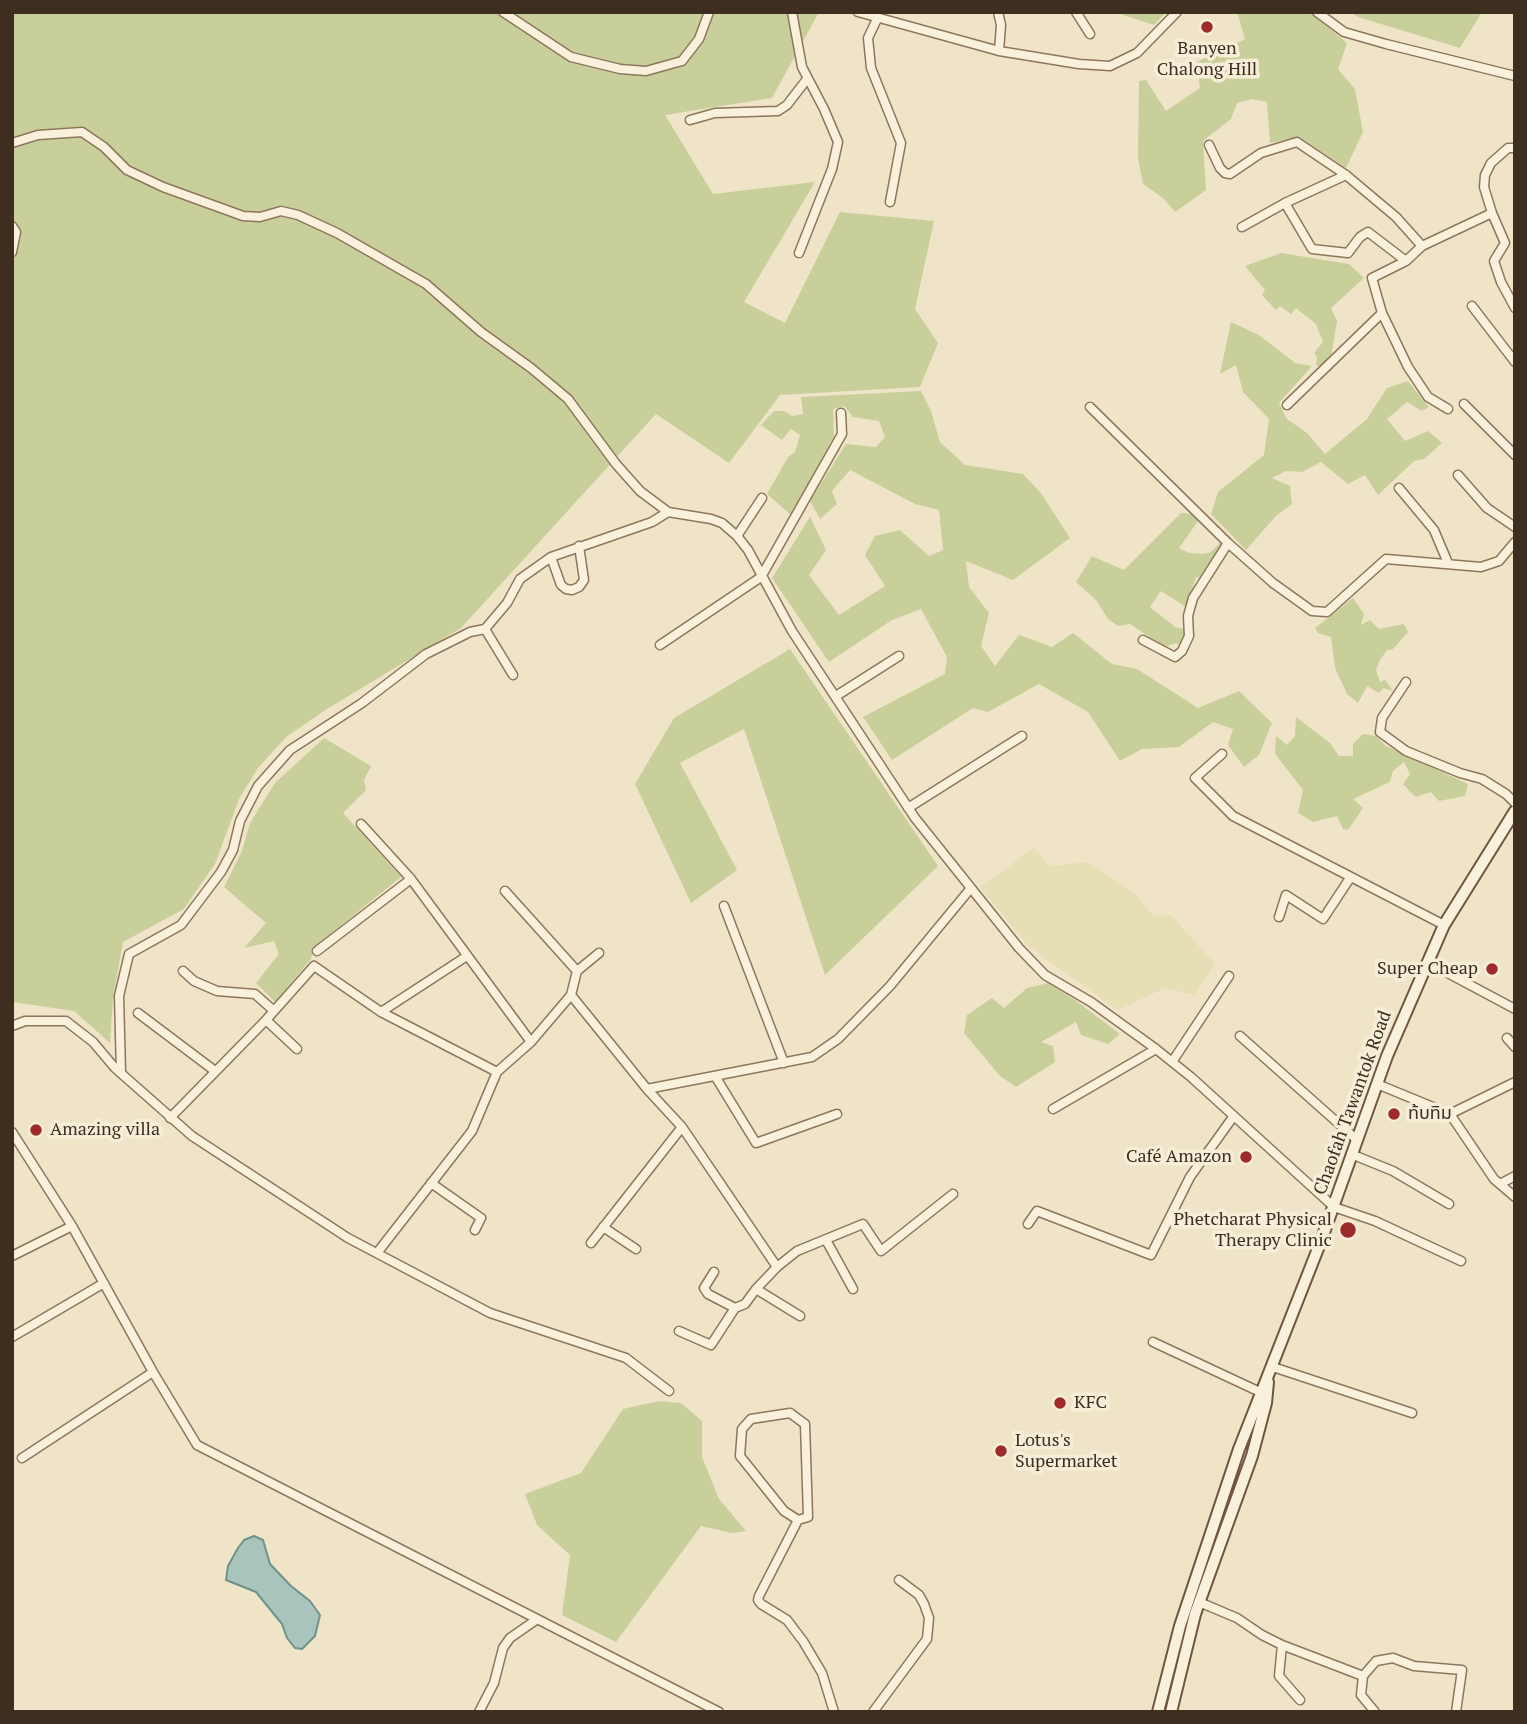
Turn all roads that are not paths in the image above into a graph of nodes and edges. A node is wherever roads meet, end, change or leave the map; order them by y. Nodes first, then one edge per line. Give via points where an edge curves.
1 (503, 12) edge
2 (709, 12) edge
3 (792, 12) edge
4 (858, 12) edge
5 (998, 12) edge
6 (1076, 12) edge
7 (1177, 12) edge
8 (1317, 12) edge
9 (878, 17) junction
10 (1090, 34) dead end
11 (999, 51) junction
12 (1515, 76) edge
13 (807, 79) junction
14 (690, 120) dead end
15 (12, 143) edge
16 (1209, 145) dead end
17 (1515, 148) edge
18 (1346, 175) junction
19 (890, 202) dead end
20 (1286, 203) junction
21 (1492, 214) junction
22 (12, 226) edge
23 (1241, 227) dead end
24 (1422, 246) junction
25 (12, 252) edge
26 (799, 253) dead end
27 (1406, 261) junction
28 (1472, 306) dead end
29 (1515, 308) edge
30 (1382, 313) junction
31 (1515, 362) edge
32 (1464, 404) dead end
33 (1287, 405) dead end
34 (1090, 407) dead end
35 (1448, 409) dead end
36 (841, 412) dead end
37 (1515, 455) edge
38 (1458, 475) dead end
39 (1399, 488) dead end
40 (762, 498) dead end
41 (668, 512) junction
42 (1515, 527) edge
43 (737, 536) junction
44 (1515, 542) edge
45 (1228, 543) junction
46 (579, 546) junction
47 (551, 556) junction
48 (1448, 563) junction
49 (761, 577) junction
50 (485, 629) junction
51 (1143, 640) dead end
52 (660, 645) dead end
53 (899, 656) dead end
54 (513, 675) dead end
55 (1406, 682) dead end
56 (836, 696) junction
57 (1022, 736) dead end
58 (1222, 754) dead end
59 (1515, 803) edge
60 (908, 808) junction
61 (1515, 811) edge
62 (361, 824) dead end
63 (411, 878) junction
64 (1350, 878) junction
65 (971, 888) junction
66 (505, 891) dead end
67 (724, 906) dead end
68 (1279, 917) dead end
69 (1444, 925) junction
70 (317, 951) dead end
71 (599, 953) dead end
72 (467, 956) junction
73 (1427, 962) junction
74 (183, 971) dead end
75 (577, 971) junction
76 (1229, 976) dead end
77 (571, 995) junction
78 (1515, 1009) edge
79 (274, 1011) junction
80 (381, 1012) junction
81 (138, 1013) dead end
82 (266, 1020) junction
83 (12, 1026) edge
84 (1240, 1036) dead end
85 (1507, 1038) dead end
86 (531, 1042) junction
87 (1515, 1047) edge
88 (297, 1049) dead end
89 (1156, 1049) junction
90 (1172, 1062) junction
91 (784, 1063) junction
92 (215, 1071) junction
93 (498, 1072) junction
94 (121, 1073) junction
95 (715, 1076) junction
96 (1515, 1082) edge
97 (1377, 1084) junction
98 (647, 1088) junction
99 (1053, 1109) dead end
100 (836, 1114) dead end
101 (1450, 1114) junction
102 (1234, 1116) junction
103 (170, 1118) junction
104 (682, 1128) junction
105 (12, 1132) edge
106 (1356, 1139) junction
107 (1351, 1154) junction
108 (1515, 1176) edge
109 (431, 1183) junction
110 (1500, 1184) junction
111 (953, 1194) dead end
112 (1515, 1197) edge
113 (1448, 1203) dead end
114 (1334, 1207) junction
115 (1028, 1224) dead end
116 (72, 1226) junction
117 (603, 1227) junction
118 (475, 1230) dead end
119 (827, 1240) junction
120 (591, 1243) dead end
121 (636, 1249) dead end
122 (377, 1253) junction
123 (12, 1256) edge
124 (1461, 1261) dead end
125 (777, 1267) junction
126 (714, 1272) dead end
127 (104, 1283) junction
128 (755, 1289) junction
129 (853, 1289) dead end
130 (736, 1308) junction
131 (800, 1316) dead end
132 (679, 1331) dead end
133 (12, 1338) edge
134 (1153, 1342) dead end
135 (1273, 1367) junction
136 (153, 1372) junction
137 (1268, 1381) junction
138 (670, 1391) dead end
139 (1260, 1392) junction
140 (1412, 1413) dead end
141 (22, 1458) dead end
142 (798, 1520) junction
143 (899, 1580) dead end
144 (1199, 1602) junction
145 (536, 1620) junction
146 (1282, 1645) junction
147 (1363, 1676) junction
148 (1300, 1700) dead end
149 (479, 1712) edge
150 (719, 1712) edge
151 (834, 1712) edge
152 (873, 1712) edge
153 (1158, 1712) edge
154 (1171, 1712) edge
155 (1375, 1712) edge
156 (1455, 1712) edge

1 - 2 street via 571,57 646,71 682,61 699,39
3 - 13 street
4 - 9 street
5 - 11 street
6 - 10 street
7 - 11 street via 1137,52 1110,66
8 - 12 street via 1344,32
9 - 11 street
9 - 19 street via 868,38 871,68 901,143
13 - 14 street via 778,111 715,113
13 - 26 street via 838,142
15 - 41 street via 38,135 82,132 127,170 163,187 243,216 281,211 337,233 426,284 558,391 640,491
16 - 18 street via 1225,173 1235,172 1261,153 1297,142
17 - 21 street via 1508,148 1491,163 1485,175
18 - 20 street
18 - 24 street
20 - 23 street
20 - 27 street via 1312,249 1348,253 1368,232
21 - 24 street
21 - 29 street via 1506,243 1494,261
22 - 25 street via 16,232
24 - 27 street
27 - 30 street via 1372,278
28 - 31 street
30 - 33 street
30 - 35 street via 1428,397
32 - 37 street
34 - 45 street
36 - 49 street via 842,434
38 - 42 street via 1487,508
39 - 48 street via 1434,530
40 - 43 street
41 - 43 street via 711,519
41 - 46 street via 652,522
43 - 49 street
44 - 48 street via 1499,561 1481,568
45 - 48 street via 1312,611 1327,612 1386,559
45 - 51 street via 1193,598 1189,636 1182,651 1175,657
46 - 47 street
46 - 47 street via 584,580 572,590 561,585
47 - 50 street via 520,579
49 - 52 street
49 - 56 street
50 - 54 street
50 - 94 street via 426,654 290,750 258,786 221,872 181,925 130,954 119,996
53 - 56 street
55 - 59 street via 1382,718 1380,732 1406,751 1482,779
56 - 60 street
57 - 60 street
58 - 64 street via 1195,778 1233,816
60 - 65 street
61 - 69 main road, Chaofah Tawantok Road
62 - 63 street
63 - 70 street
63 - 72 street
64 - 68 street via 1323,919 1286,895
64 - 69 street
65 - 89 street via 1045,975
65 - 91 street via 890,986 838,1038 812,1057
66 - 75 street
67 - 91 street
69 - 73 main road, Chaofah Tawantok Road
71 - 75 street
72 - 80 street
72 - 86 street
73 - 78 street
73 - 97 main road, Chaofah Tawantok Road
74 - 79 street via 217,991 255,994
75 - 77 street
76 - 90 street
77 - 86 street
77 - 98 street
79 - 80 street via 314,966
79 - 82 street
80 - 93 street
81 - 92 street
82 - 88 street
82 - 92 street
83 - 94 street via 25,1021 66,1021
84 - 106 street
85 - 87 street
86 - 93 street
89 - 90 street
89 - 99 street
90 - 102 street
91 - 95 street
92 - 103 street
93 - 109 street via 471,1131
94 - 103 street
95 - 98 street
95 - 100 street via 756,1143
96 - 101 street
97 - 101 street
97 - 106 main road, Chaofah Tawantok Road
98 - 104 street
101 - 110 street
102 - 114 street
102 - 115 street via 1190,1177 1151,1255 1037,1211
103 - 122 street
104 - 117 street
104 - 125 street
105 - 116 street
106 - 107 main road, Chaofah Tawantok Road
107 - 113 street via 1393,1171
107 - 114 main road, Chaofah Tawantok Road
108 - 110 street
109 - 118 street via 481,1218
109 - 122 street
110 - 112 street
111 - 119 street via 881,1251 863,1224
114 - 124 street
114 - 135 main road, Chaofah Tawantok Road
116 - 123 street
116 - 127 street
117 - 120 street
117 - 121 street
119 - 125 street via 797,1251
119 - 129 street
122 - 138 street via 490,1313 626,1358
125 - 128 street
126 - 130 street via 704,1288
127 - 133 street
127 - 136 street
128 - 130 street via 746,1304
128 - 131 street
130 - 132 street via 712,1345
134 - 139 street
135 - 137 main road, Chaofah Tawantok Road
135 - 140 street
136 - 141 street
136 - 145 street via 197,1445
137 - 139 main road, Chaofah Tawantok Road
137 - 144 main road, Chaofah Tawantok Road via 1252,1456
139 - 153 main road, Chaofah Tawantok Road via 1180,1626
142 - 142 street via 808,1517 805,1424 790,1413 751,1419 742,1429 740,1455 784,1511
142 - 151 street via 758,1600 787,1620 803,1641 822,1673
143 - 152 street via 924,1604 929,1618 927,1639
144 - 146 street
144 - 154 main road, Chaofah Tawantok Road
145 - 149 street via 503,1648 494,1682
145 - 150 street
146 - 147 street
146 - 148 street via 1279,1676
147 - 155 street via 1361,1695
147 - 156 street via 1376,1661 1393,1658 1414,1666 1462,1670

